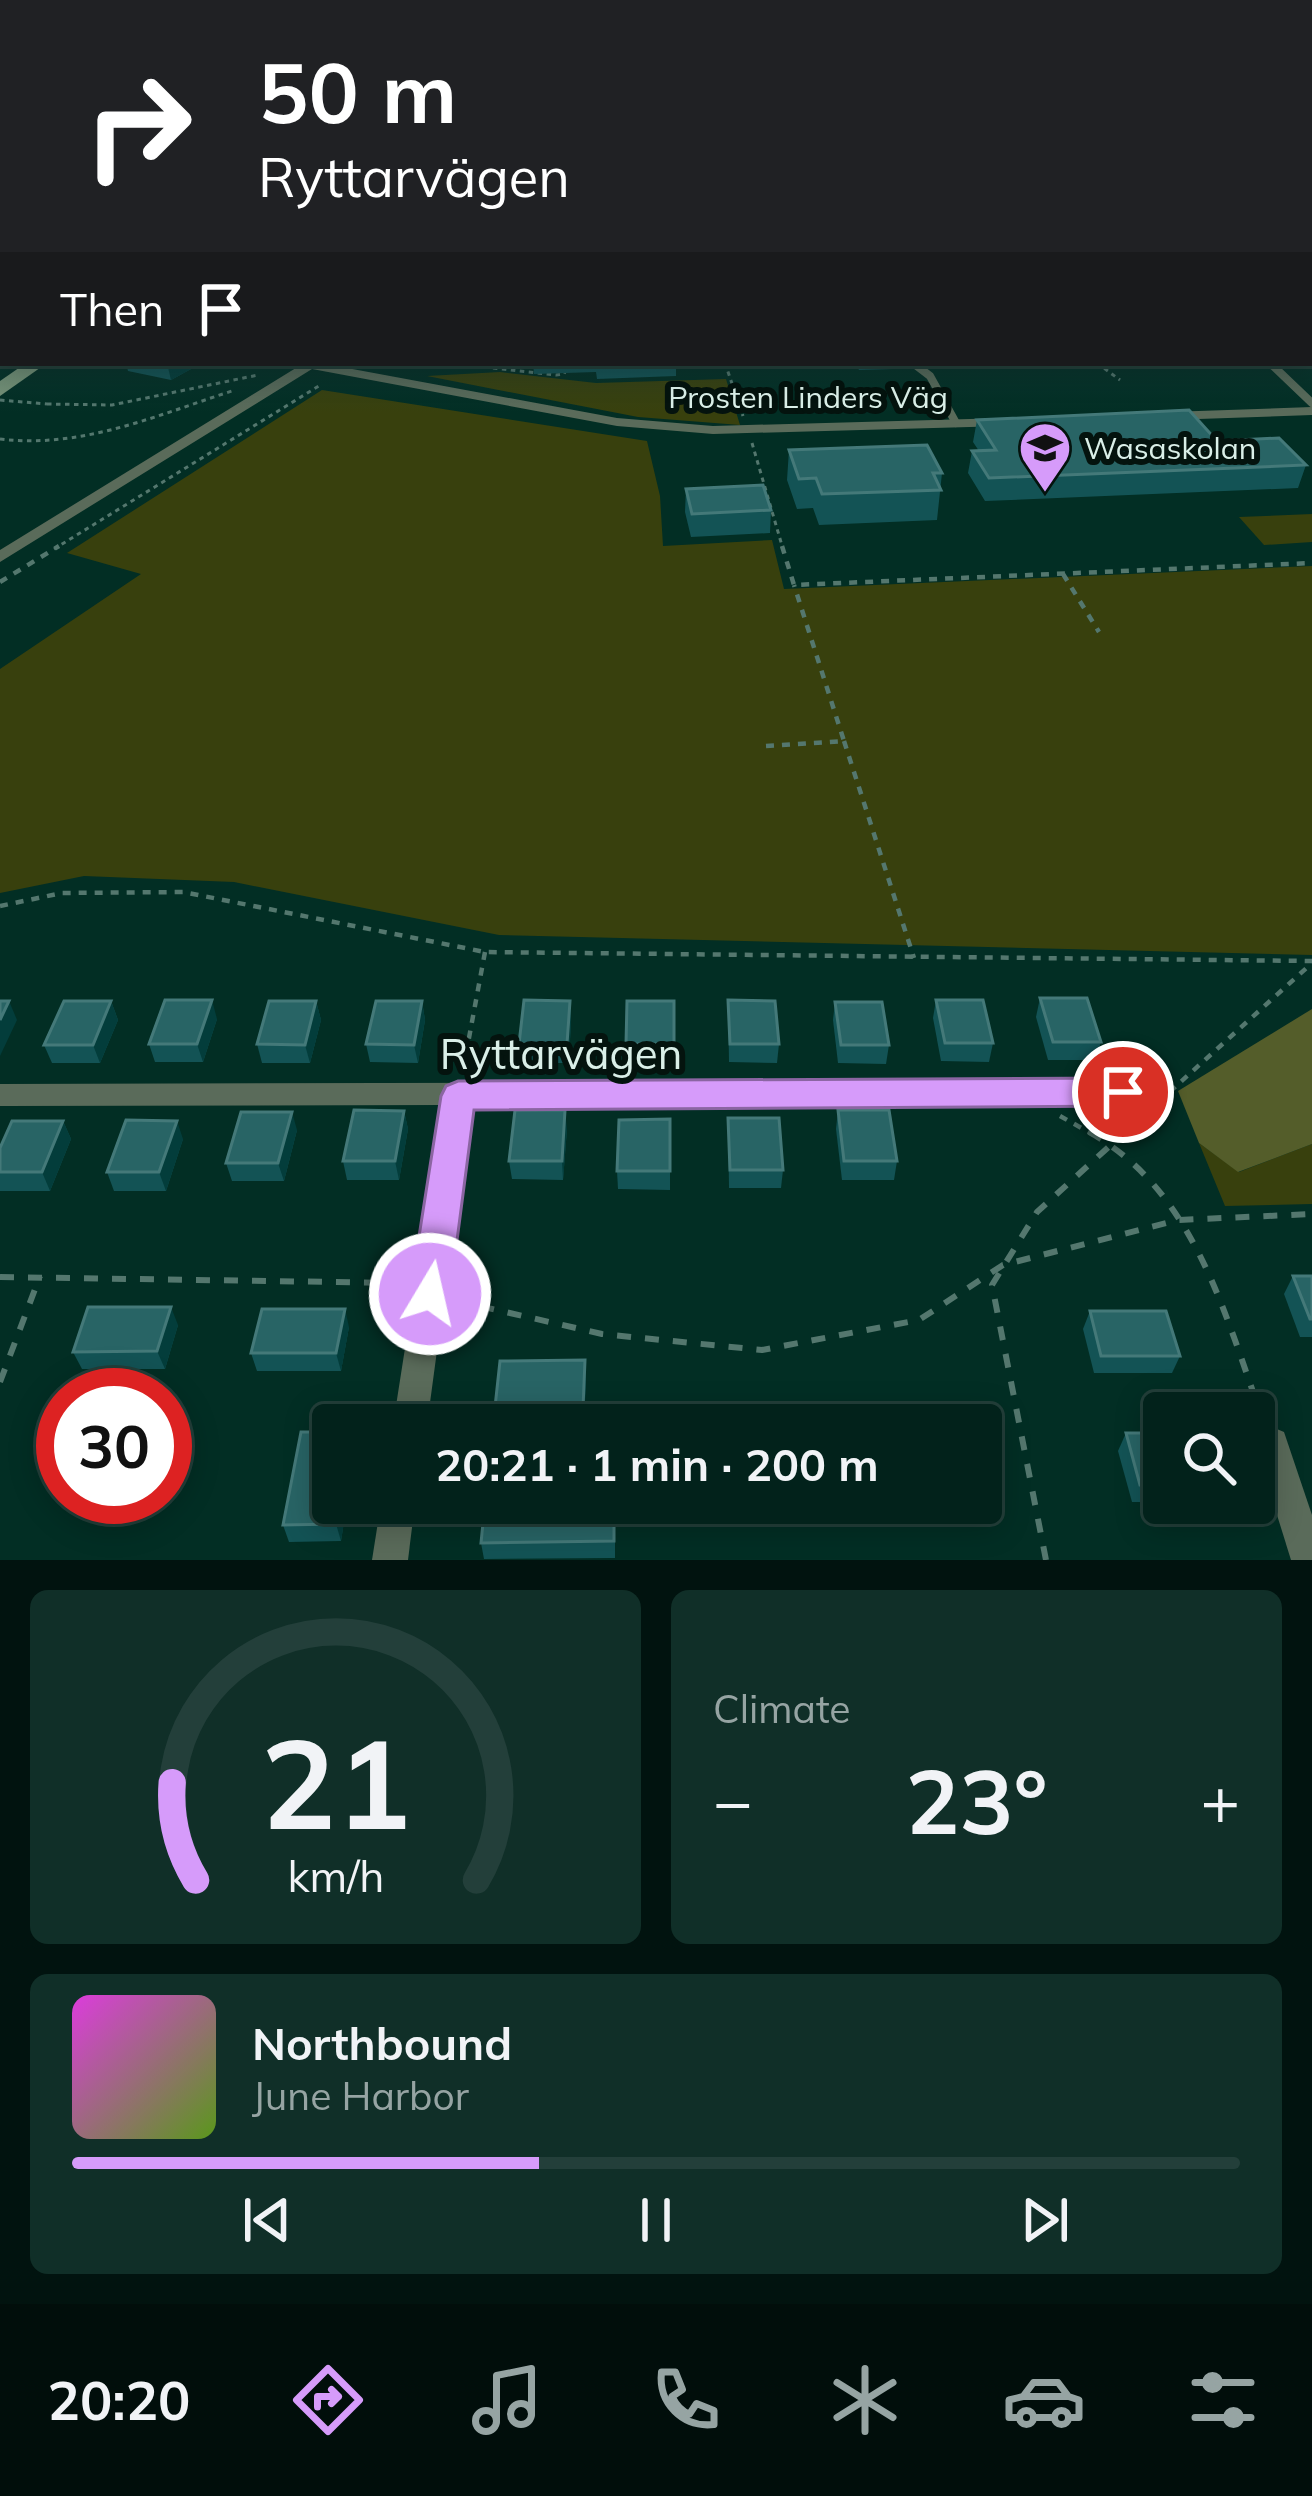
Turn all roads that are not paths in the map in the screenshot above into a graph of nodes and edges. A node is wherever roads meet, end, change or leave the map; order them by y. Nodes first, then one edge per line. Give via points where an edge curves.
1 (34, 366) edge
2 (308, 366) edge
3 (320, 366) edge
4 (917, 366) edge
5 (1273, 366) edge
6 (0, 390) edge
7 (1312, 407) edge
8 (1146, 417) edge
9 (1028, 421) edge
10 (956, 423) junction
11 (0, 557) edge
12 (1123, 1092) dead end
13 (0, 1095) edge
14 (458, 1096) junction
15 (413, 1404) edge
16 (1275, 1453) edge
17 (395, 1524) edge
18 (390, 1560) edge
19 (1309, 1560) edge

1 - 6 main road
2 - 11 street
3 - 10 street, Prosten Linders Väg via 617,422 747,431
4 - 10 lane
5 - 7 lane
7 - 8 street
9 - 10 street, Prosten Linders Väg
12 - 14 street, Ryttarvägen
13 - 14 street, Ryttarvägen
14 - 15 street
16 - 19 street
17 - 18 street

